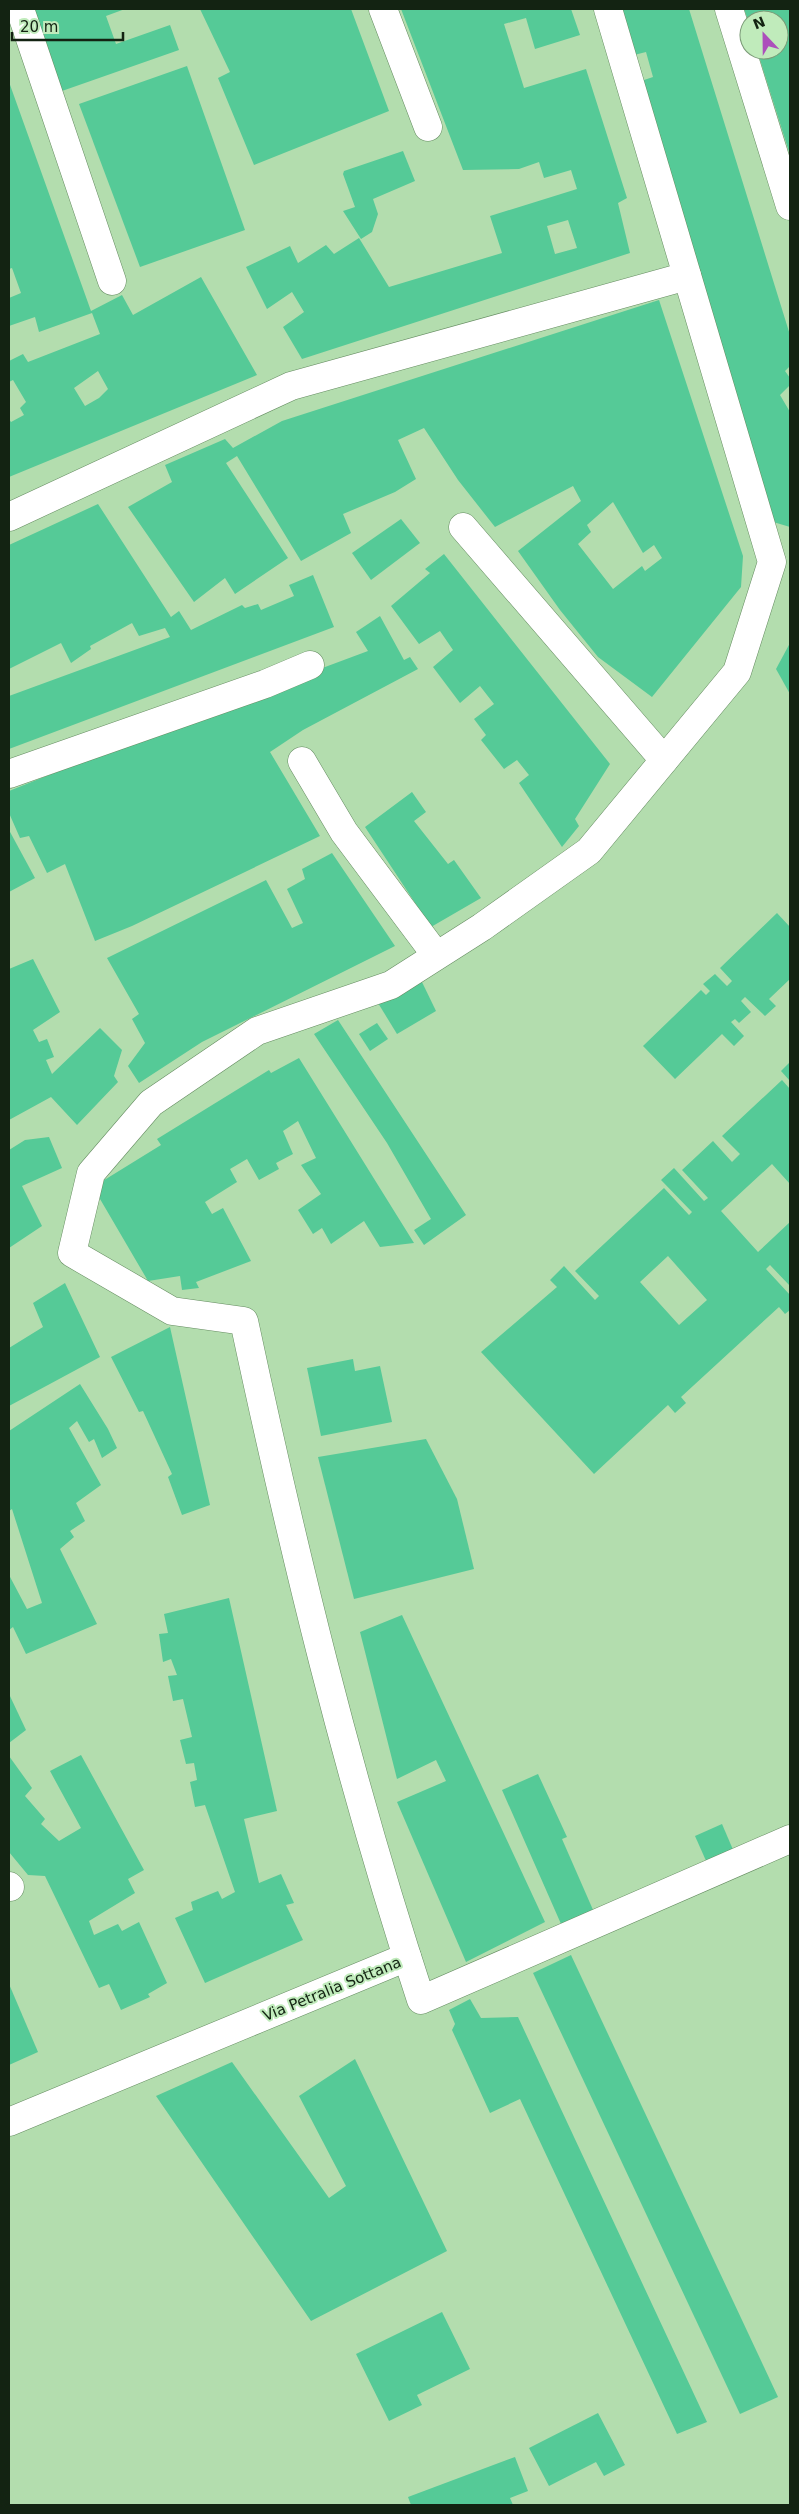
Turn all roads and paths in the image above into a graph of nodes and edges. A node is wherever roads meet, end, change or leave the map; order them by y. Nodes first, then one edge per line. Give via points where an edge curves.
1 (20, 9) edge
2 (383, 9) edge
3 (608, 9) edge
4 (729, 9) edge
5 (428, 127) dead end
6 (790, 206) edge
7 (687, 276) junction
8 (112, 281) dead end
9 (9, 517) edge
10 (463, 527) dead end
11 (310, 665) dead end
12 (664, 760) junction
13 (302, 761) dead end
14 (9, 774) edge
15 (436, 955) junction
16 (790, 1839) edge
17 (407, 1957) junction
18 (9, 2122) edge

1 - 8 street
2 - 5 street
3 - 7 street
4 - 6 street
7 - 9 street via 291,386
7 - 12 street via 772,562 737,672
10 - 12 street
11 - 14 street
12 - 15 street via 589,851 482,927
13 - 15 street via 344,832
15 - 17 street via 391,985 257,1032 151,1103 91,1173 72,1253 172,1311 244,1321 279,1485 359,1799
16 - 17 street, Via Petralia Sottana via 422,2000
17 - 18 street, Via Petralia Sottana

